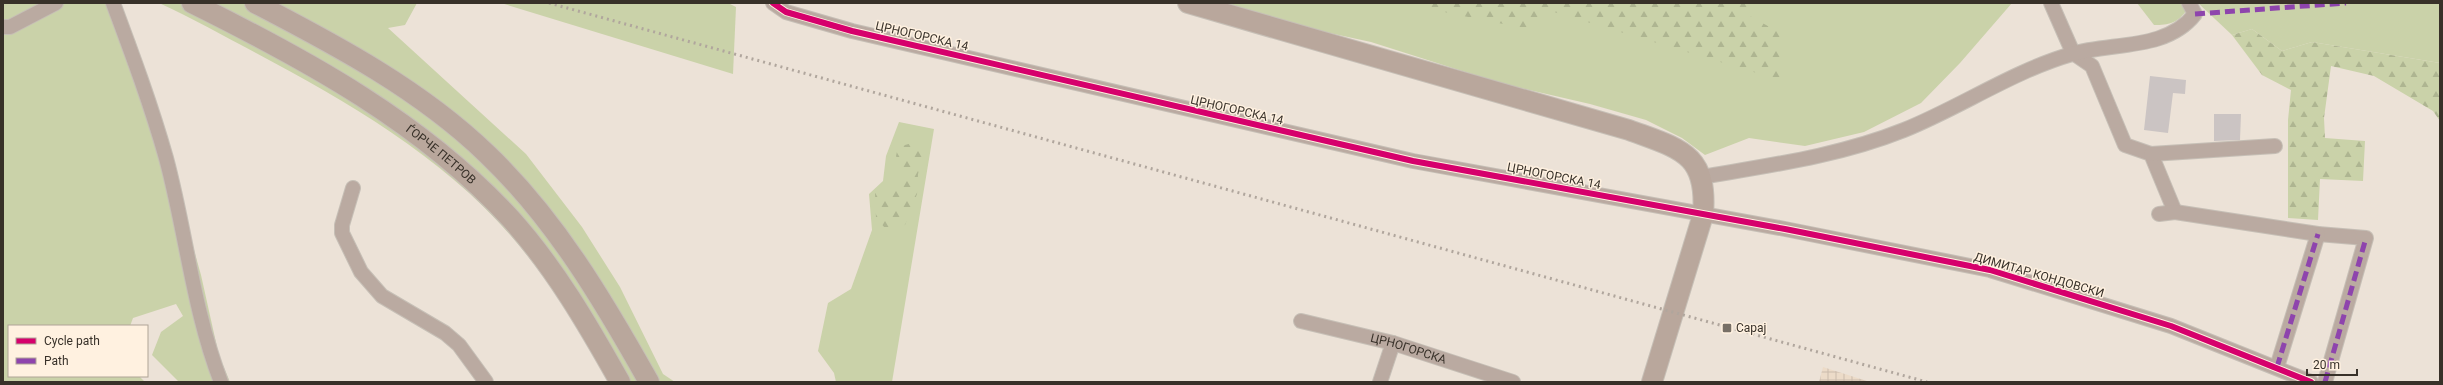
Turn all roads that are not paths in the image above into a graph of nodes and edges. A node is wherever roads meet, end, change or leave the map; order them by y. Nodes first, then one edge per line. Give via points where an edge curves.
1 (56, 3) edge
2 (113, 3) edge
3 (192, 3) edge
4 (255, 3) edge
5 (773, 3) edge
6 (1188, 3) edge
7 (2051, 3) edge
8 (2189, 3) edge
9 (3, 28) edge
10 (2073, 53) junction
11 (2275, 146) dead end
12 (2151, 154) junction
13 (1702, 177) junction
14 (353, 188) dead end
15 (2175, 212) junction
16 (2159, 214) dead end
17 (1703, 215) junction
18 (2318, 234) junction
19 (1302, 321) dead end
20 (1393, 343) junction
21 (2277, 367) junction
22 (221, 382) edge
23 (486, 382) edge
24 (620, 382) edge
25 (649, 382) edge
26 (1380, 382) edge
27 (1513, 382) edge
28 (1652, 382) edge
29 (2311, 382) edge
30 (2325, 382) edge

1 - 9 street via 10,27
2 - 22 street via 166,158 202,317
3 - 24 main road, ЃОРЧЕ ПЕТРОВ via 340,83 413,131 466,175 511,219 557,278
4 - 25 main road via 359,60 438,112 486,153 539,210 570,252
5 - 17 street, ЦРНОГОРСКА 14 via 786,12 852,31 1405,159
6 - 13 main road via 1629,130 1666,144 1691,160
7 - 10 street
8 - 10 street via 2195,14 2186,25 2157,40
10 - 12 street via 2092,66 2125,145
10 - 13 street via 2036,66 1904,130 1855,148 1806,160
11 - 12 street
12 - 15 street
13 - 17 main road
14 - 23 street via 342,233 360,272 382,296 446,333
15 - 16 street
15 - 18 street
17 - 21 street, ДИМИТАР КОНДОВСКИ via 1990,270 2171,326
17 - 28 main road
18 - 21 street
18 - 30 street via 2366,238
19 - 20 street, ЦРНОГОРСКА
20 - 26 street
20 - 27 street, ЦРНОГОРСКА
21 - 29 street, ДИМИТАР КОНДОВСКИ

